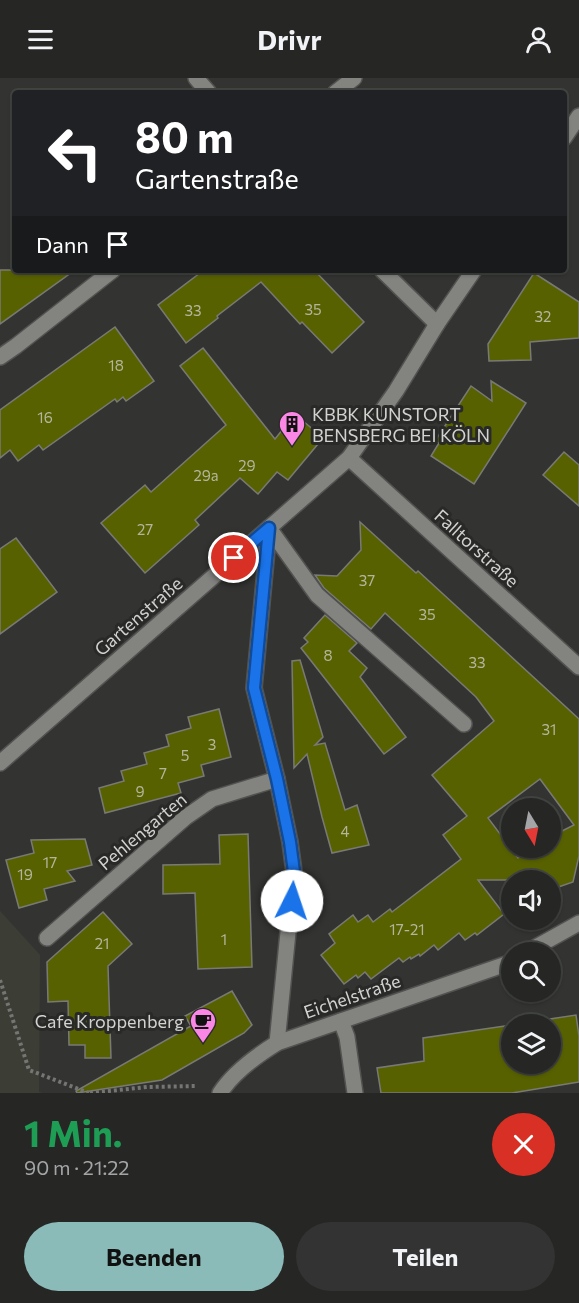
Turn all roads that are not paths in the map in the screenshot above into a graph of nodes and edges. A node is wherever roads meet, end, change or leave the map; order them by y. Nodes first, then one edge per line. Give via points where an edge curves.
1 (196, 78) edge
2 (354, 78) edge
3 (206, 90) edge
4 (339, 90) edge
5 (579, 116) edge
6 (567, 134) edge
7 (109, 273) edge
8 (384, 273) edge
9 (472, 273) edge
10 (437, 324) junction
11 (0, 357) edge
12 (349, 458) junction
13 (269, 528) junction
14 (579, 667) edge
15 (464, 724) dead end
16 (0, 763) edge
17 (277, 779) junction
18 (579, 924) edge
19 (47, 938) dead end
20 (546, 942) edge
21 (501, 966) edge
22 (340, 1021) junction
23 (277, 1043) junction
24 (222, 1089) edge
25 (355, 1093) edge

1 - 3 street
2 - 4 street
5 - 6 street
7 - 11 street
8 - 10 street
9 - 10 street, Gartenstraße
10 - 12 street, Gartenstraße
12 - 13 street, Gartenstraße
12 - 14 street, Falltorstraße
13 - 15 street via 318,595
13 - 16 street, Gartenstraße
13 - 17 street via 254,688
17 - 19 street, Pehlengarten via 212,799
17 - 23 street via 294,872
18 - 20 street
21 - 22 street, Eichelstraße
22 - 23 street, Eichelstraße
22 - 25 street via 347,1037
23 - 24 street, Eichelstraße via 260,1053

